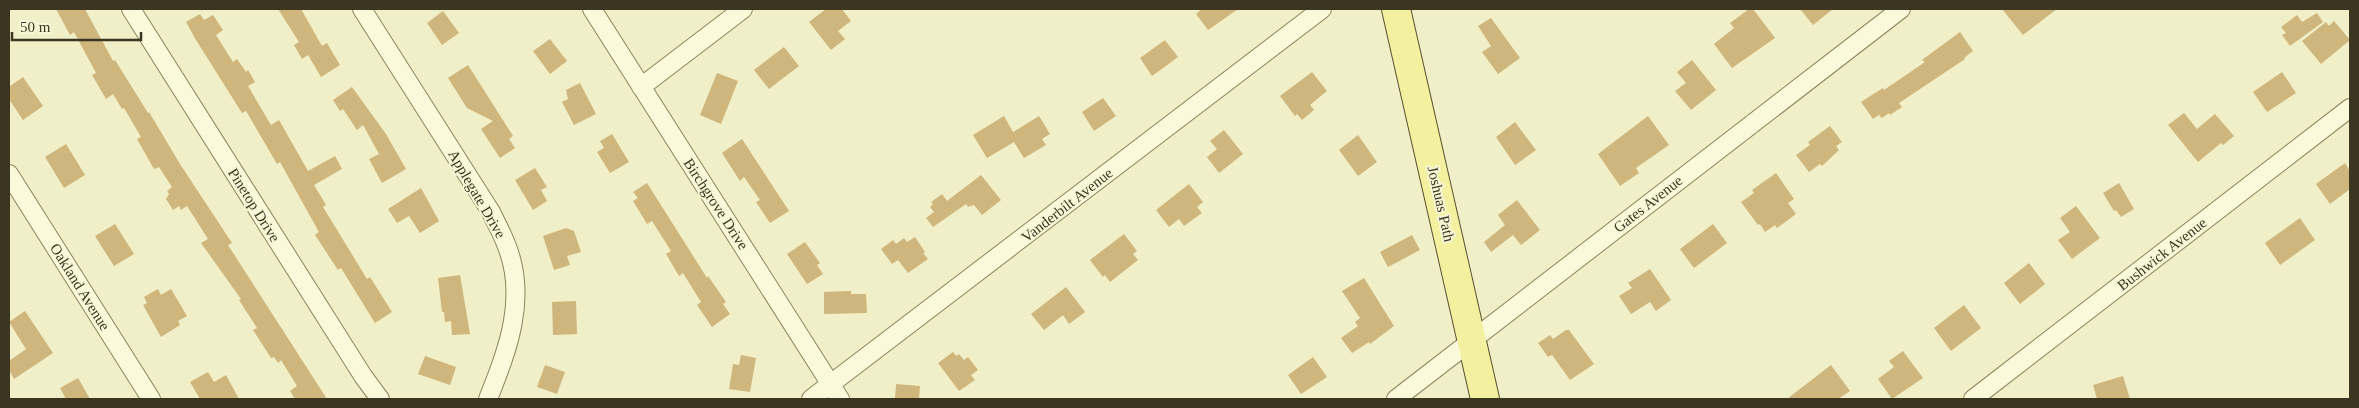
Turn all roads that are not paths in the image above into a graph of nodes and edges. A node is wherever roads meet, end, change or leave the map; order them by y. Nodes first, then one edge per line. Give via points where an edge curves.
1 (131, 9) edge
2 (362, 9) edge
3 (592, 9) edge
4 (743, 9) edge
5 (1322, 9) edge
6 (1396, 9) edge
7 (1901, 9) edge
8 (641, 87) junction
9 (2350, 108) edge
10 (9, 174) edge
11 (1472, 341) junction
12 (835, 392) edge
13 (151, 399) edge
14 (380, 399) edge
15 (488, 399) edge
16 (811, 399) edge
17 (1396, 399) edge
18 (1485, 399) edge
19 (1973, 399) edge

1 - 14 street, Pinetop Drive
2 - 15 street, Applegate Drive via 491,212 507,245 514,279 514,313 509,348
3 - 8 street, Birchgrove Drive
4 - 8 street
5 - 12 street, Vanderbilt Avenue
6 - 11 main road, Joshuas Path
7 - 11 street, Gates Avenue
8 - 12 street, Birchgrove Drive
9 - 19 street, Bushwick Avenue
10 - 13 street, Oakland Avenue
11 - 17 street, Gates Avenue
11 - 18 main road, Joshuas Path
12 - 16 street, Vanderbilt Avenue

